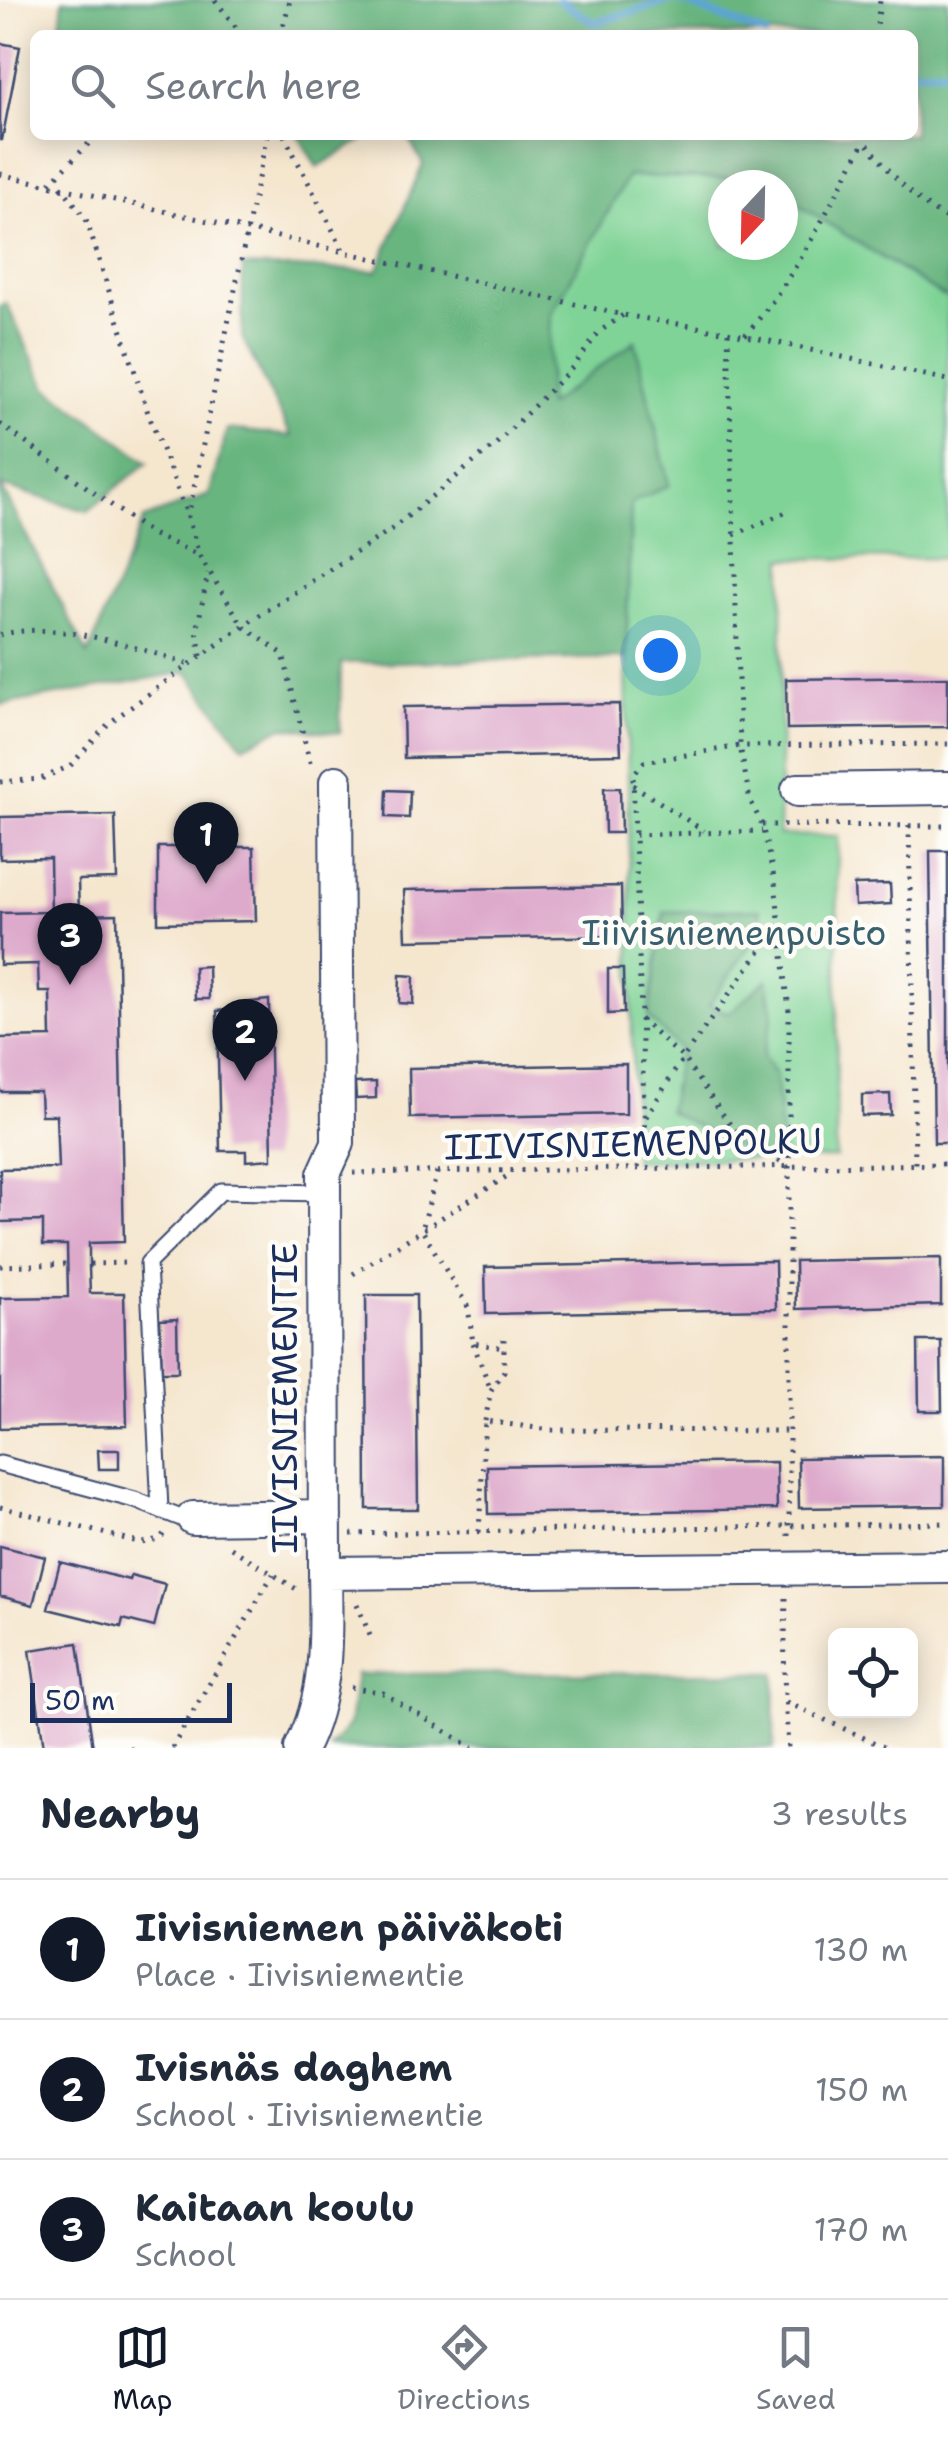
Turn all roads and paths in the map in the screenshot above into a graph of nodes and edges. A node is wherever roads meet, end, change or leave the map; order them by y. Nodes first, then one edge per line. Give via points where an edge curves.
1 (215, 0) edge
2 (290, 0) edge
3 (880, 2) edge
4 (238, 30) edge
5 (282, 30) edge
6 (877, 30) edge
7 (92, 140) edge
8 (267, 140) edge
9 (287, 140) edge
10 (864, 140) edge
11 (866, 140) edge
12 (0, 174) edge
13 (50, 184) junction
14 (61, 186) junction
15 (948, 218) edge
16 (246, 227) junction
17 (342, 250) junction
18 (623, 315) junction
19 (728, 332) junction
20 (746, 335) junction
21 (948, 380) edge
22 (0, 424) edge
23 (791, 510) dead end
24 (188, 516) junction
25 (733, 535) junction
26 (200, 555) junction
27 (209, 570) junction
28 (242, 626) junction
29 (0, 635) edge
30 (201, 657) junction
31 (191, 665) junction
32 (948, 744) edge
33 (740, 746) junction
34 (324, 776) joint
35 (0, 782) edge
36 (633, 786) junction
37 (948, 788) edge
38 (798, 790) dead end
39 (908, 826) junction
40 (948, 826) edge
41 (762, 828) junction
42 (707, 832) junction
43 (635, 834) junction
44 (779, 925) junction
45 (640, 1019) junction
46 (683, 1058) junction
47 (644, 1120) junction
48 (915, 1164) junction
49 (945, 1164) edge
50 (788, 1166) junction
51 (638, 1169) junction
52 (514, 1171) junction
53 (437, 1172) junction
54 (324, 1184) junction
55 (422, 1230) junction
56 (67, 1264) dead end
57 (0, 1266) edge
58 (346, 1278) dead end
59 (504, 1333) dead end
60 (473, 1343) junction
61 (504, 1348) junction
62 (491, 1390) junction
63 (485, 1421) junction
64 (789, 1430) junction
65 (0, 1464) edge
66 (0, 1506) edge
67 (160, 1510) junction
68 (187, 1518) junction
69 (948, 1524) edge
70 (325, 1525) junction
71 (789, 1526) junction
72 (479, 1532) junction
73 (227, 1546) dead end
74 (948, 1566) edge
75 (273, 1574) junction
76 (317, 1585) junction
77 (358, 1604) dead end
78 (784, 1634) dead end
79 (371, 1638) dead end
80 (352, 1687) dead end
81 (786, 1702) junction
82 (129, 1748) edge
83 (138, 1748) edge
84 (172, 1748) edge
85 (302, 1748) edge
86 (473, 1748) edge
87 (788, 1748) edge
88 (886, 1748) edge

1 - 4 path
2 - 5 path
3 - 6 path
7 - 13 path
8 - 16 path
9 - 17 path
10 - 20 path via 786,282
11 - 15 path via 897,181
12 - 13 path
13 - 14 path
14 - 16 path
14 - 24 path via 86,219
16 - 17 path
16 - 24 path
17 - 18 path
18 - 19 path
18 - 28 path via 599,332 495,445 415,511
19 - 20 path
19 - 25 path
20 - 21 path
22 - 26 path via 151,534
23 - 25 path
24 - 26 path
25 - 33 path
26 - 27 path
27 - 28 path
27 - 30 path via 196,630
28 - 30 path
28 - 34 path via 283,654
29 - 31 path via 15,630 100,637
30 - 31 path
31 - 35 path via 108,723 70,766 40,779
32 - 33 path
33 - 36 path via 644,762 632,775
33 - 41 path
34 - 54 street, IIVISNIEMENTIE via 338,1142
36 - 42 path
36 - 43 path
37 - 38 street
39 - 40 path
39 - 41 path
39 - 48 path
41 - 42 path
41 - 44 path
42 - 43 path
43 - 45 path
44 - 46 path
44 - 50 path via 789,1011
45 - 46 path
45 - 47 path
46 - 47 path
46 - 50 path via 734,1130
47 - 51 path
48 - 49 path, IIIVISNIEMENPOLKU
48 - 50 path, IIIVISNIEMENPOLKU
50 - 51 path, IIIVISNIEMENPOLKU
50 - 64 path
51 - 52 path, IIIVISNIEMENPOLKU
52 - 53 path, IIIVISNIEMENPOLKU
52 - 55 path
53 - 54 path, IIIVISNIEMENPOLKU
53 - 55 path
54 - 67 lane via 221,1190 148,1263
54 - 70 street, IIVISNIEMENTIE
55 - 58 path
55 - 60 path via 468,1307
56 - 57 path
59 - 61 path
60 - 61 path
60 - 62 path
61 - 62 path via 504,1370
62 - 63 path
63 - 64 path via 551,1430
63 - 72 path
64 - 71 path
65 - 67 lane
66 - 68 path via 142,1543
67 - 68 lane
68 - 70 street
69 - 71 path
70 - 72 path
70 - 76 street, IIVISNIEMENTIE
71 - 72 path
73 - 75 path
74 - 76 street, IIVISNIEMENTIE
75 - 76 path
75 - 84 path
76 - 85 street via 323,1684
77 - 79 path
78 - 81 path
80 - 86 path via 383,1694
81 - 87 path
81 - 88 path
82 - 83 path

